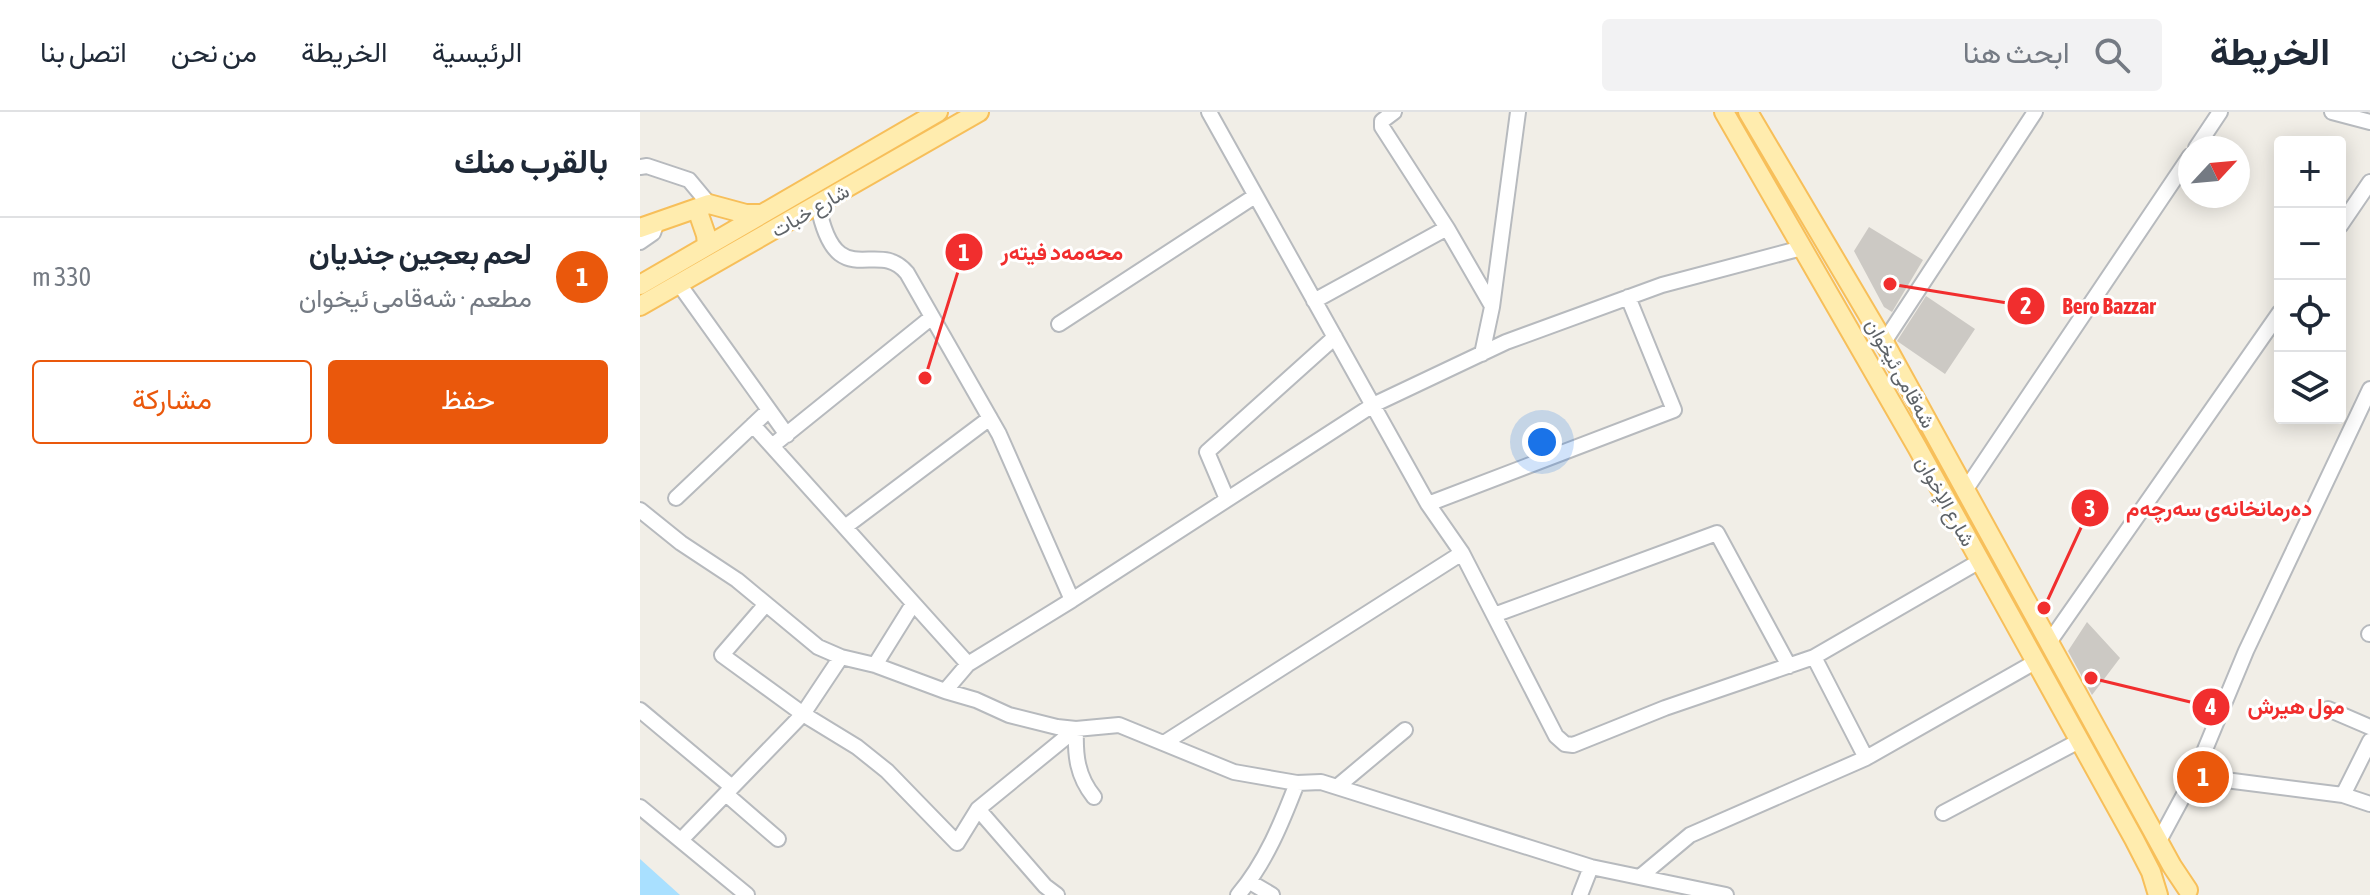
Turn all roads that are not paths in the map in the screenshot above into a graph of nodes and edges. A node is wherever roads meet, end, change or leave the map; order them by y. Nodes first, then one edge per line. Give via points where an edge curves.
1 (938, 112) edge
2 (979, 112) edge
3 (1209, 112) edge
4 (1394, 112) edge
5 (1518, 112) edge
6 (1724, 112) edge
7 (1748, 112) edge
8 (2035, 112) edge
9 (2220, 112) edge
10 (2332, 112) edge
11 (2370, 122) edge
12 (2204, 136) edge
13 (640, 167) edge
14 (2178, 174) edge
15 (2368, 188) edge
16 (1255, 196) junction
17 (818, 205) junction
18 (703, 206) junction
19 (761, 214) junction
20 (2346, 218) edge
21 (648, 225) edge
22 (1447, 228) junction
23 (640, 242) edge
24 (707, 245) junction
25 (1802, 248) junction
26 (679, 284) junction
27 (640, 285) edge
28 (1628, 297) junction
29 (1314, 301) junction
30 (640, 306) edge
31 (1492, 307) junction
32 (932, 317) junction
33 (2274, 321) edge
34 (1059, 324) dead end
35 (1335, 337) junction
36 (1884, 342) junction
37 (1482, 354) junction
38 (2369, 398) edge
39 (1373, 405) junction
40 (769, 410) junction
41 (990, 418) junction
42 (753, 425) junction
43 (787, 435) junction
44 (1937, 436) junction
45 (772, 446) junction
46 (1917, 447) junction
47 (1966, 489) junction
48 (676, 498) dead end
49 (1227, 499) junction
50 (1428, 504) junction
51 (640, 510) edge
52 (845, 527) junction
53 (1462, 553) junction
54 (1980, 561) junction
55 (1072, 600) junction
56 (766, 604) junction
57 (913, 604) junction
58 (1494, 615) junction
59 (2050, 641) junction
60 (841, 657) junction
61 (1814, 657) junction
62 (2035, 662) junction
63 (968, 664) junction
64 (875, 665) junction
65 (1789, 666) junction
66 (945, 691) junction
67 (2328, 709) dead end
68 (640, 710) edge
69 (803, 714) junction
70 (2370, 727) edge
71 (1076, 729) junction
72 (1405, 730) dead end
73 (2079, 741) junction
74 (2370, 741) edge
75 (1164, 743) junction
76 (1866, 758) junction
77 (2194, 776) junction
78 (1297, 783) junction
79 (1338, 786) junction
80 (729, 791) junction
81 (2343, 795) junction
82 (1094, 797) dead end
83 (2370, 804) edge
84 (640, 807) edge
85 (978, 809) junction
86 (1943, 813) dead end
87 (778, 839) dead end
88 (681, 840) junction
89 (2159, 841) junction
90 (1591, 867) junction
91 (1641, 876) junction
92 (1250, 882) junction
93 (2193, 892) edge
94 (747, 895) edge
95 (1057, 895) edge
96 (1238, 895) edge
97 (1272, 895) edge
98 (1580, 895) edge
99 (1726, 895) edge
100 (2158, 895) edge
101 (2169, 895) edge

1 - 19 main road, شارع خبات
2 - 17 main road, شارع خبات
3 - 16 street
4 - 22 street via 1382,127
5 - 31 street
6 - 25 main road, شارع الإخوان
7 - 36 main road, شەقامی ئیخوان
8 - 36 street
9 - 12 street
10 - 11 street
13 - 18 street via 689,180
14 - 47 street
15 - 20 street
16 - 29 street
16 - 34 street
17 - 26 main road, شارع خبات
17 - 32 street via 832,247 853,259 902,267
18 - 19 main road
18 - 21 main road
18 - 24 main road
19 - 24 main road, شارع خبات
21 - 23 street via 653,233
22 - 29 street
22 - 31 street
24 - 27 main road, شارع خبات
25 - 28 street
25 - 46 main road, شارع الإخوان
26 - 30 main road, شارع خبات
26 - 40 street
28 - 37 street
28 - 50 street via 1674,410
29 - 35 street
31 - 37 street
32 - 41 street
32 - 43 street
33 - 59 street
35 - 39 street
35 - 49 street via 1207,452
36 - 44 main road, شەقامی ئیخوان
37 - 39 street
38 - 77 street via 2246,651
39 - 49 street
39 - 50 street
40 - 42 street
40 - 43 street
41 - 52 street
41 - 55 street
42 - 45 street
42 - 48 street
43 - 45 street
44 - 46 main road
44 - 47 main road, شەقامی ئیخوان
45 - 52 street
46 - 54 main road, شارع الإخوان
47 - 59 main road, شەقامی ئیخوان
49 - 55 street
50 - 53 street
51 - 56 street
52 - 57 street
53 - 58 street
53 - 75 street
54 - 61 street
54 - 62 main road, شارع الإخوان
55 - 63 street
56 - 60 street via 818,647
56 - 69 street via 722,655
57 - 63 street
57 - 64 street
58 - 65 street via 1556,736 1565,744
58 - 65 street via 1717,533
59 - 89 main road, شەقامی ئیخوان
60 - 64 street
60 - 69 street
61 - 65 street
61 - 76 street
62 - 73 main road, شارع الإخوان
62 - 76 street
63 - 66 street
64 - 66 street
66 - 71 street via 1009,715
67 - 70 street
68 - 80 street
69 - 80 street
69 - 85 street via 887,771 957,843
71 - 75 street via 1119,725
71 - 82 street via 1077,765
71 - 85 street
72 - 79 street
73 - 86 street
73 - 100 main road, شارع الإخوان via 2143,855
74 - 81 street
75 - 78 street via 1234,772
76 - 91 street via 1690,835
77 - 81 street
77 - 89 street
78 - 79 street
78 - 92 street
79 - 90 street
80 - 87 street
80 - 88 street
81 - 83 street
84 - 88 street
85 - 95 street
88 - 94 street
89 - 93 main road, شەقامی ئیخوان
90 - 91 street
90 - 98 street
91 - 99 street
92 - 96 street
92 - 97 street
93 - 101 main road

